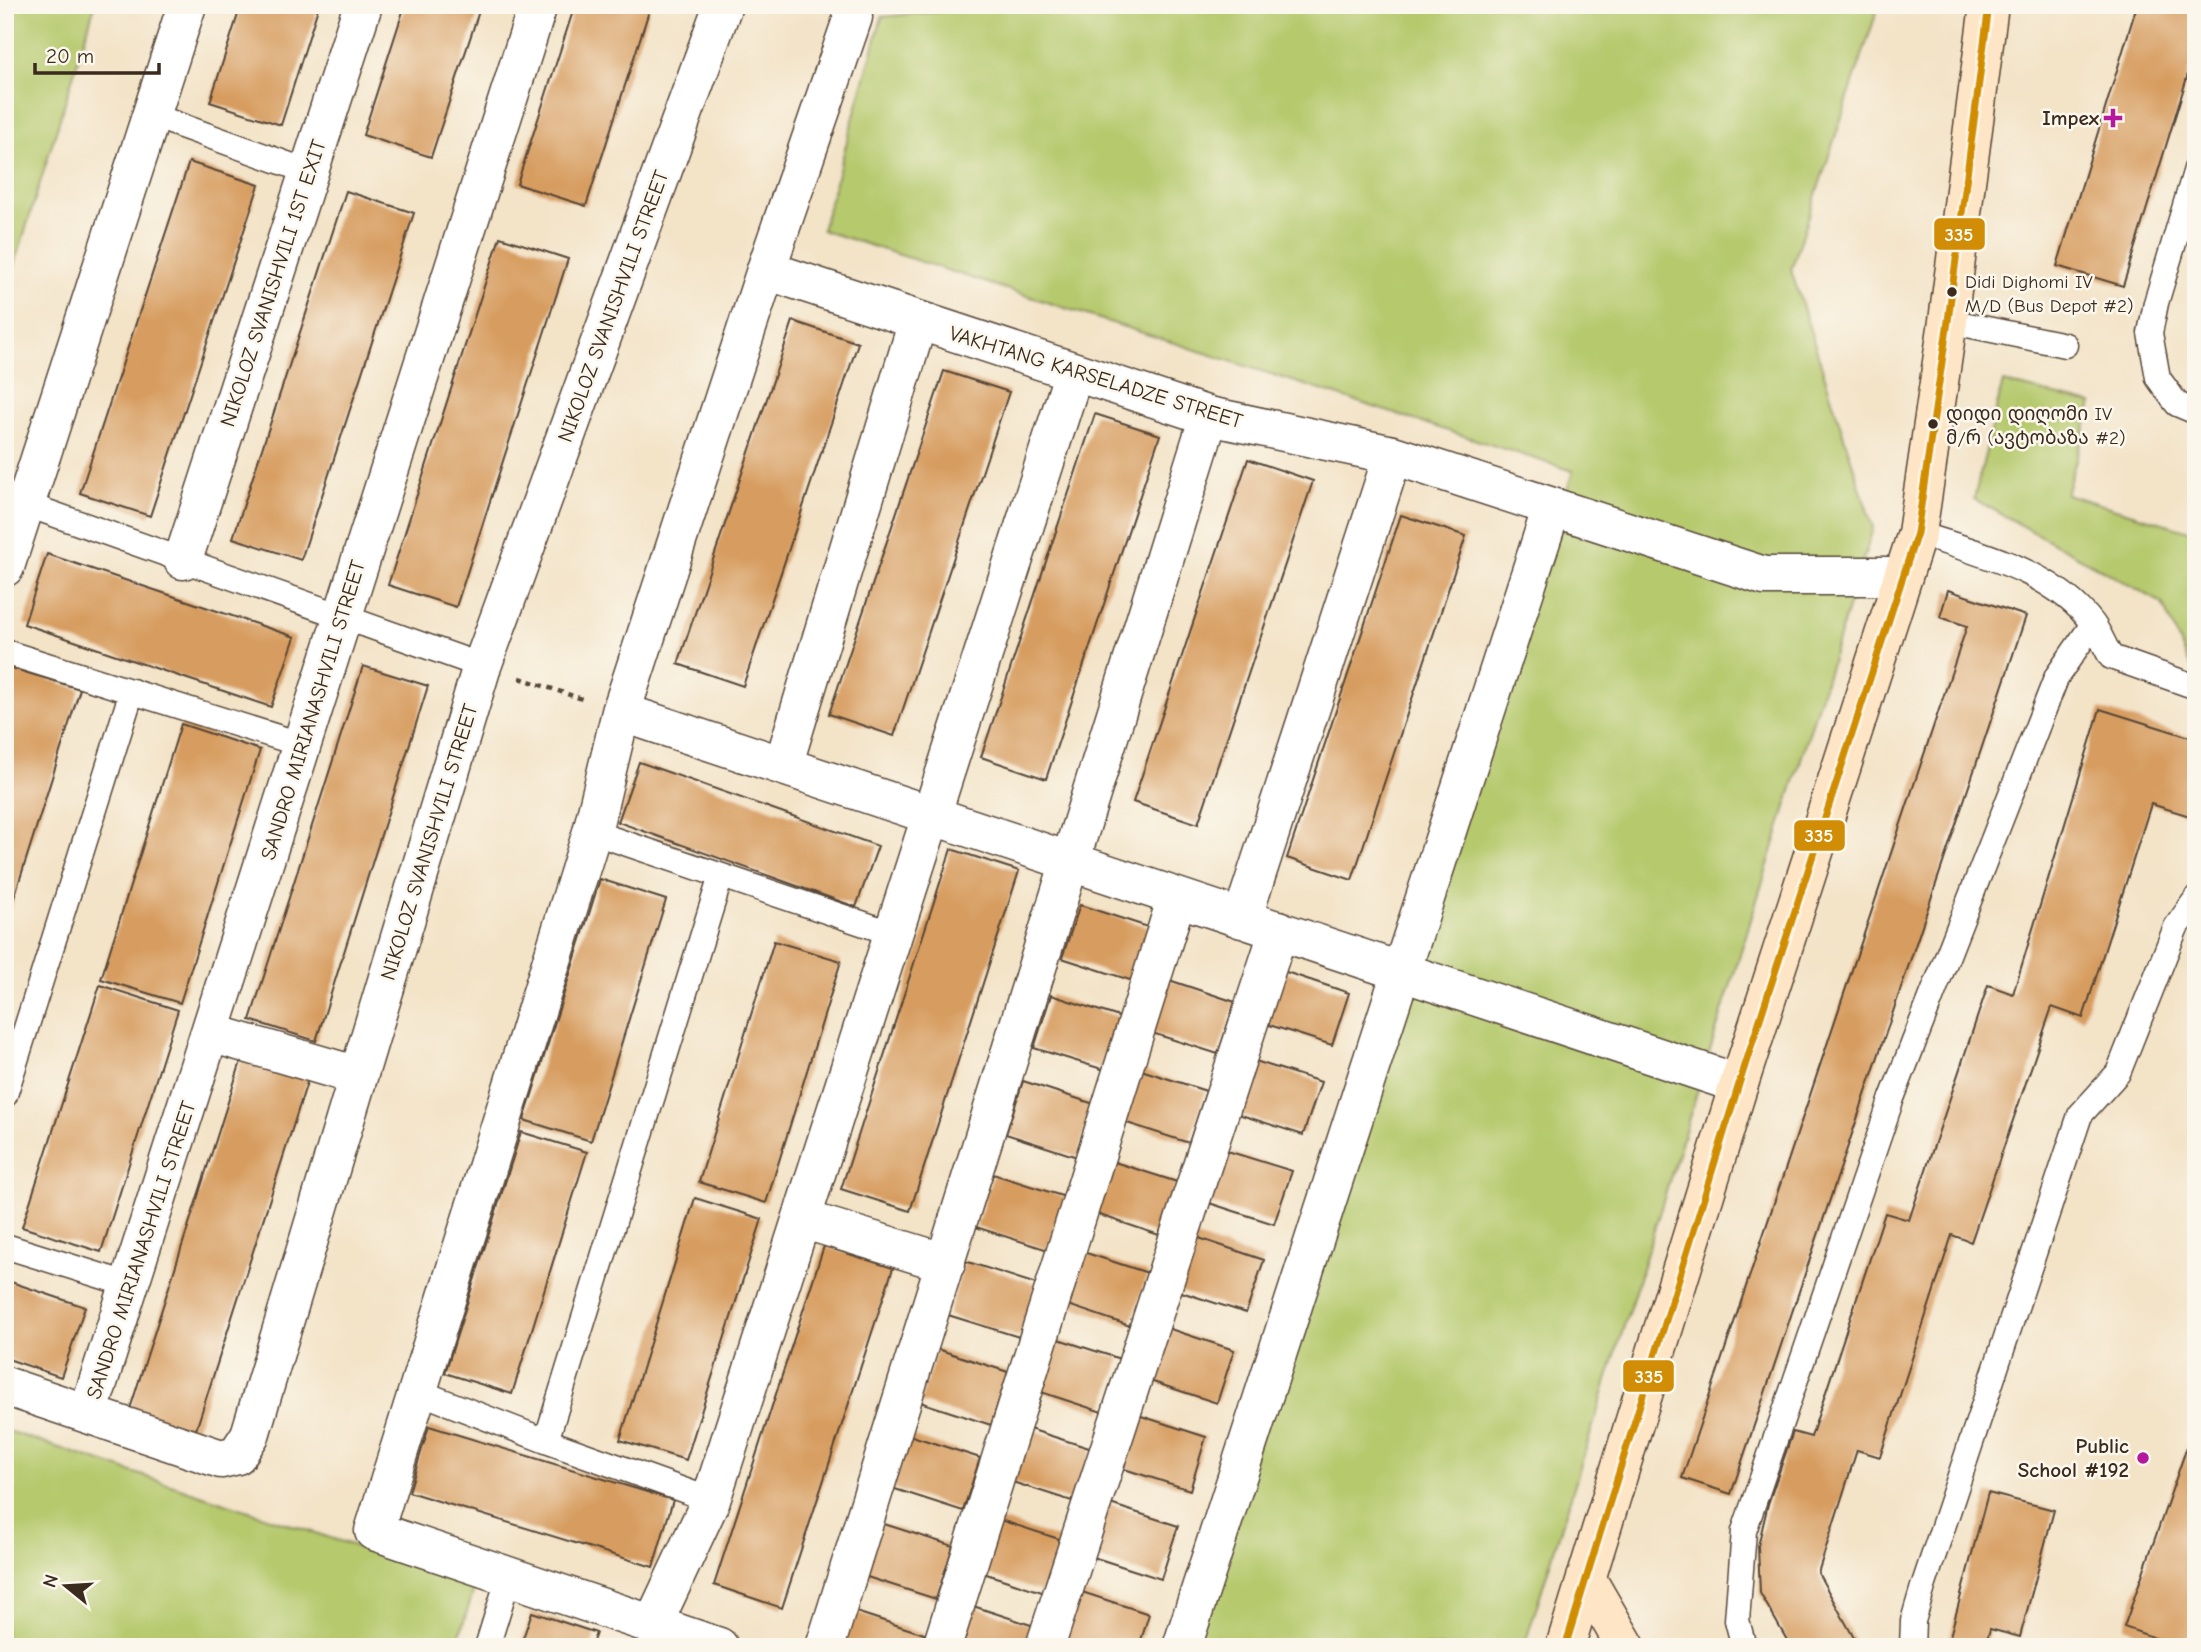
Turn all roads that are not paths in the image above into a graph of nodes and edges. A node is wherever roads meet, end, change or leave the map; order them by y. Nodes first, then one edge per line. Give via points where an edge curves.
1 (187, 5) edge
2 (363, 5) edge
3 (538, 5) edge
4 (723, 5) edge
5 (850, 5) edge
6 (1990, 5) edge
7 (151, 115) junction
8 (2196, 169) edge
9 (309, 172) junction
10 (766, 270) junction
11 (918, 321) junction
12 (1948, 321) junction
13 (2065, 345) dead end
14 (1074, 372) junction
15 (2196, 412) edge
16 (1209, 416) junction
17 (1393, 455) junction
18 (25, 504) junction
19 (1552, 507) junction
20 (1917, 533) junction
21 (183, 560) junction
22 (5, 567) edge
23 (1903, 576) junction
24 (342, 617) junction
25 (2093, 624) junction
26 (5, 652) edge
27 (482, 666) junction
28 (2196, 687) edge
29 (132, 691) junction
30 (621, 712) junction
31 (303, 745) junction
32 (783, 766) junction
33 (933, 816) junction
34 (592, 832) junction
35 (1071, 862) junction
36 (721, 876) junction
37 (1177, 897) junction
38 (2196, 900) edge
39 (1242, 919) junction
40 (1279, 930) junction
41 (894, 934) junction
42 (1401, 971) junction
43 (211, 1033) junction
44 (359, 1076) junction
45 (1739, 1084) junction
46 (5, 1095) edge
47 (802, 1219) junction
48 (5, 1246) edge
49 (946, 1263) junction
50 (130, 1285) junction
51 (5, 1387) edge
52 (417, 1391) junction
53 (88, 1414) junction
54 (546, 1441) junction
55 (711, 1500) junction
56 (509, 1576) junction
57 (1586, 1578) junction
58 (650, 1636) edge
59 (486, 1647) edge
60 (719, 1647) edge
61 (825, 1647) edge
62 (942, 1647) edge
63 (1045, 1647) edge
64 (1182, 1647) edge
65 (1564, 1647) edge
66 (1626, 1647) edge
67 (1744, 1647) edge
68 (1912, 1647) edge

1 - 7 street
2 - 9 street, NIKOLOZ SVANISHVILI 1ST EXIT
3 - 24 street, SANDRO MIRIANASHVILI STREET
4 - 27 street, NIKOLOZ SVANISHVILI STREET
5 - 10 street via 853,17
6 - 12 street
7 - 9 lane
7 - 18 street
8 - 15 lane via 2150,333 2158,378 2177,404
9 - 21 street, NIKOLOZ SVANISHVILI 1ST EXIT
10 - 11 street, VAKHTANG KARSELADZE STREET
10 - 30 street
11 - 14 street, VAKHTANG KARSELADZE STREET
11 - 32 street
12 - 13 lane
12 - 20 street
14 - 16 street, VAKHTANG KARSELADZE STREET
14 - 33 street
16 - 17 street, VAKHTANG KARSELADZE STREET
16 - 35 street
17 - 19 street, VAKHTANG KARSELADZE STREET
17 - 39 street
18 - 21 lane
18 - 22 street
19 - 23 street, VAKHTANG KARSELADZE STREET via 1764,576
19 - 42 street
20 - 23 street
20 - 25 lane via 2030,572 2066,595
21 - 24 lane
23 - 45 street
24 - 27 lane
24 - 31 street, SANDRO MIRIANASHVILI STREET
25 - 28 lane via 2111,657
25 - 67 lane via 2057,676 1892,1098 1744,1531 1737,1620
26 - 29 lane
27 - 44 street, NIKOLOZ SVANISHVILI STREET
29 - 31 lane
29 - 46 lane
30 - 32 street
30 - 34 street
31 - 43 street, SANDRO MIRIANASHVILI STREET
32 - 33 street
33 - 35 street
33 - 41 street
34 - 36 lane
34 - 52 street
35 - 37 street
35 - 49 street
36 - 41 lane
36 - 54 lane
37 - 39 street
37 - 62 street
38 - 68 lane via 2176,928 2118,1073 2080,1115 1923,1587 1913,1622
39 - 40 street
40 - 42 street
40 - 63 street
41 - 47 street
42 - 45 street
42 - 64 street
43 - 44 street
43 - 50 street, SANDRO MIRIANASHVILI STREET
44 - 53 street, NIKOLOZ SVANISHVILI STREET via 250,1435 237,1455 221,1459
45 - 57 street
47 - 49 street
47 - 55 street
48 - 50 lane
49 - 61 street
50 - 53 street, SANDRO MIRIANASHVILI STREET
51 - 53 street, NIKOLOZ SVANISHVILI STREET
52 - 54 lane
52 - 56 street via 374,1531
54 - 55 lane
55 - 58 street
56 - 58 street
56 - 59 lane
57 - 65 street
57 - 66 street
58 - 60 street

